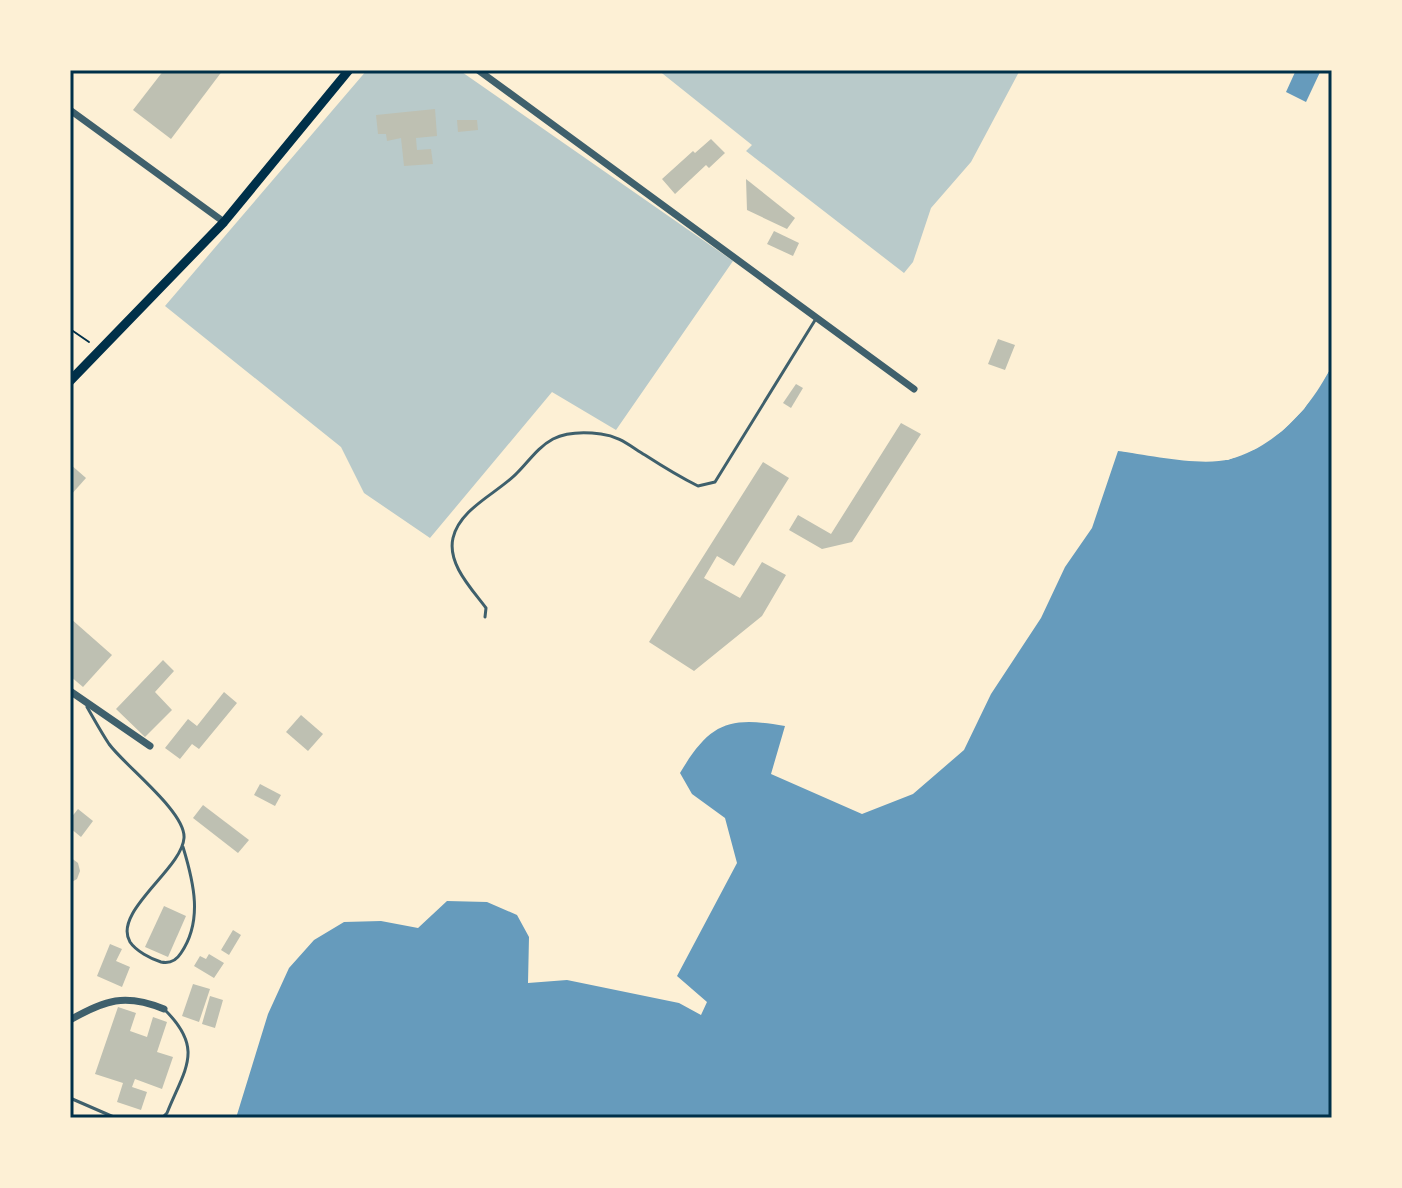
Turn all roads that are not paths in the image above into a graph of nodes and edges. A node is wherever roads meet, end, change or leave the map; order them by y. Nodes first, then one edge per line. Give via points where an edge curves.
1 (349, 70) edge
2 (478, 70) edge
3 (70, 110) edge
4 (224, 222) junction
5 (817, 317) junction
6 (70, 381) edge
7 (914, 389) dead end
8 (485, 617) dead end
9 (70, 691) edge
10 (83, 700) junction
11 (150, 746) dead end
12 (183, 847) junction
13 (164, 1009) joint
14 (70, 1020) edge
15 (70, 1098) edge
16 (116, 1118) edge
17 (162, 1118) edge

1 - 4 main road
2 - 5 street
3 - 4 street
4 - 6 main road
5 - 7 street
5 - 8 lane via 715,482 698,486 626,441 604,434 554,439 531,456 462,520 453,538 460,573 486,608
9 - 10 street
10 - 11 street
10 - 12 lane via 109,744 177,816 185,833
12 - 12 lane via 128,923 130,941 159,962 177,960 194,929
13 - 14 street via 114,1000
13 - 17 lane via 187,1037 190,1056
15 - 16 lane

